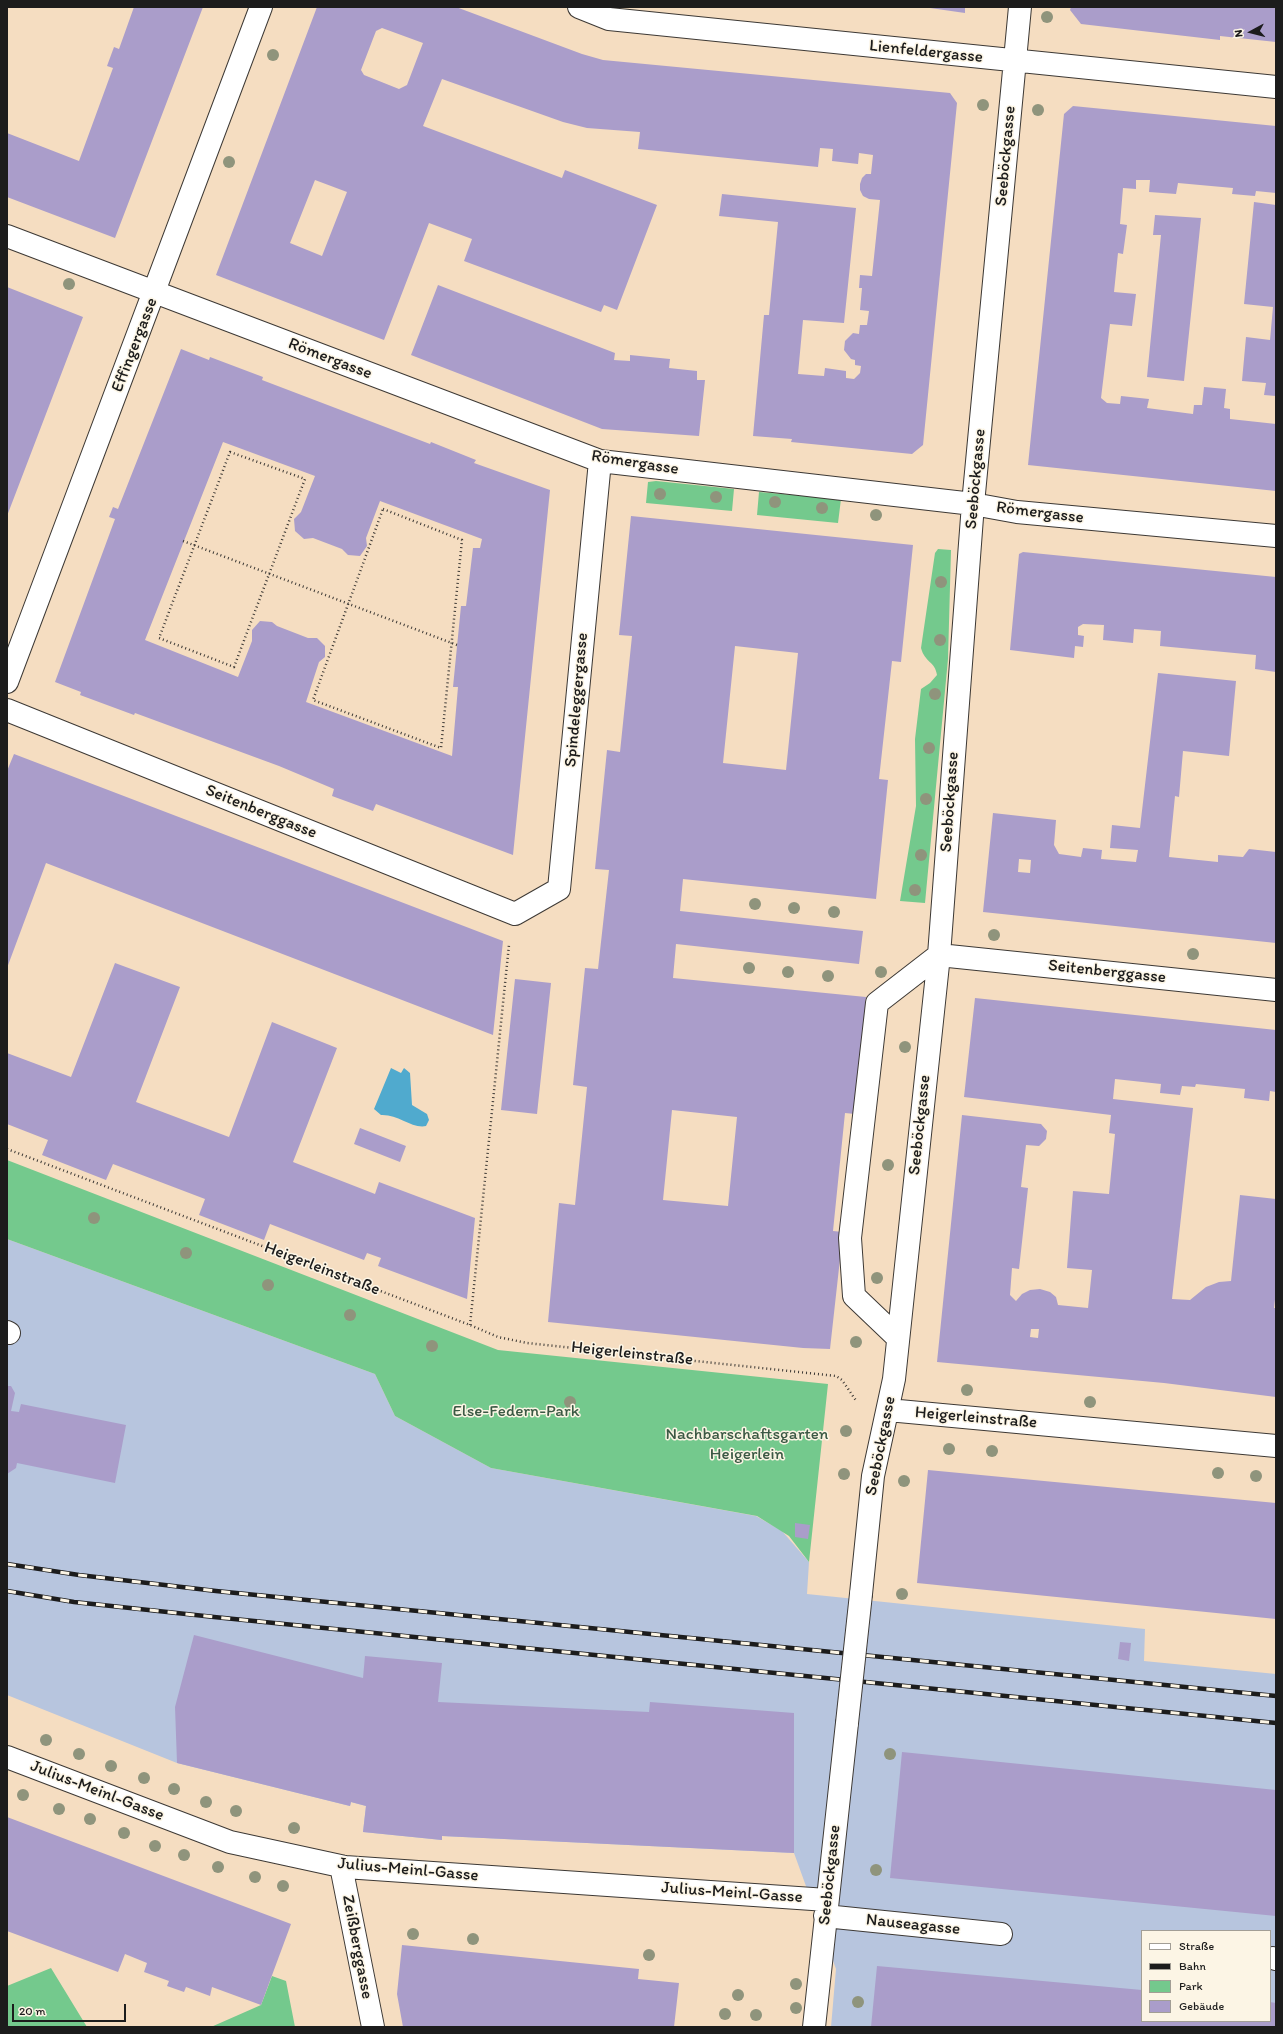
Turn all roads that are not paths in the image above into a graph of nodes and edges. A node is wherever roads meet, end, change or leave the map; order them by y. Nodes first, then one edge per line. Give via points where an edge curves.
1 (261, 7) edge
2 (579, 7) edge
3 (1020, 7) edge
4 (1015, 62) junction
5 (1276, 87) edge
6 (7, 236) edge
7 (155, 292) junction
8 (600, 461) junction
9 (973, 504) junction
10 (1276, 536) edge
11 (7, 682) edge
12 (7, 710) edge
13 (515, 914) joint
14 (939, 955) junction
15 (1276, 990) edge
16 (898, 1338) junction
17 (888, 1410) junction
18 (1276, 1446) edge
19 (7, 1757) edge
20 (341, 1866) junction
21 (826, 1908) junction
22 (1001, 1934) dead end
23 (374, 2027) edge
24 (814, 2027) edge

1 - 7 street, Effingergasse
2 - 4 street, Lienfeldergasse via 609,19
3 - 4 street, Seeböckgasse
4 - 5 street, Lienfeldergasse
4 - 9 street, Seeböckgasse
6 - 7 street, Römergasse
7 - 8 street, Römergasse
7 - 11 street, Effingergasse
8 - 9 street, Römergasse
8 - 13 street, Spindeleggergasse via 559,889
9 - 10 street, Römergasse via 1017,512
9 - 14 street, Seeböckgasse
12 - 13 street, Seitenberggasse
14 - 15 street, Seitenberggasse
14 - 16 street, Seeböckgasse
14 - 16 street via 877,1003 850,1238 854,1296
16 - 17 street, Seeböckgasse
17 - 18 street, Heigerleinstraße
17 - 21 street, Seeböckgasse, bridge via 873,1476
19 - 20 street, Julius-Meinl-Gasse via 230,1842
20 - 21 street, Julius-Meinl-Gasse
20 - 23 street, Zeißberggasse
21 - 22 street, Nauseagasse
21 - 24 street, Seeböckgasse

